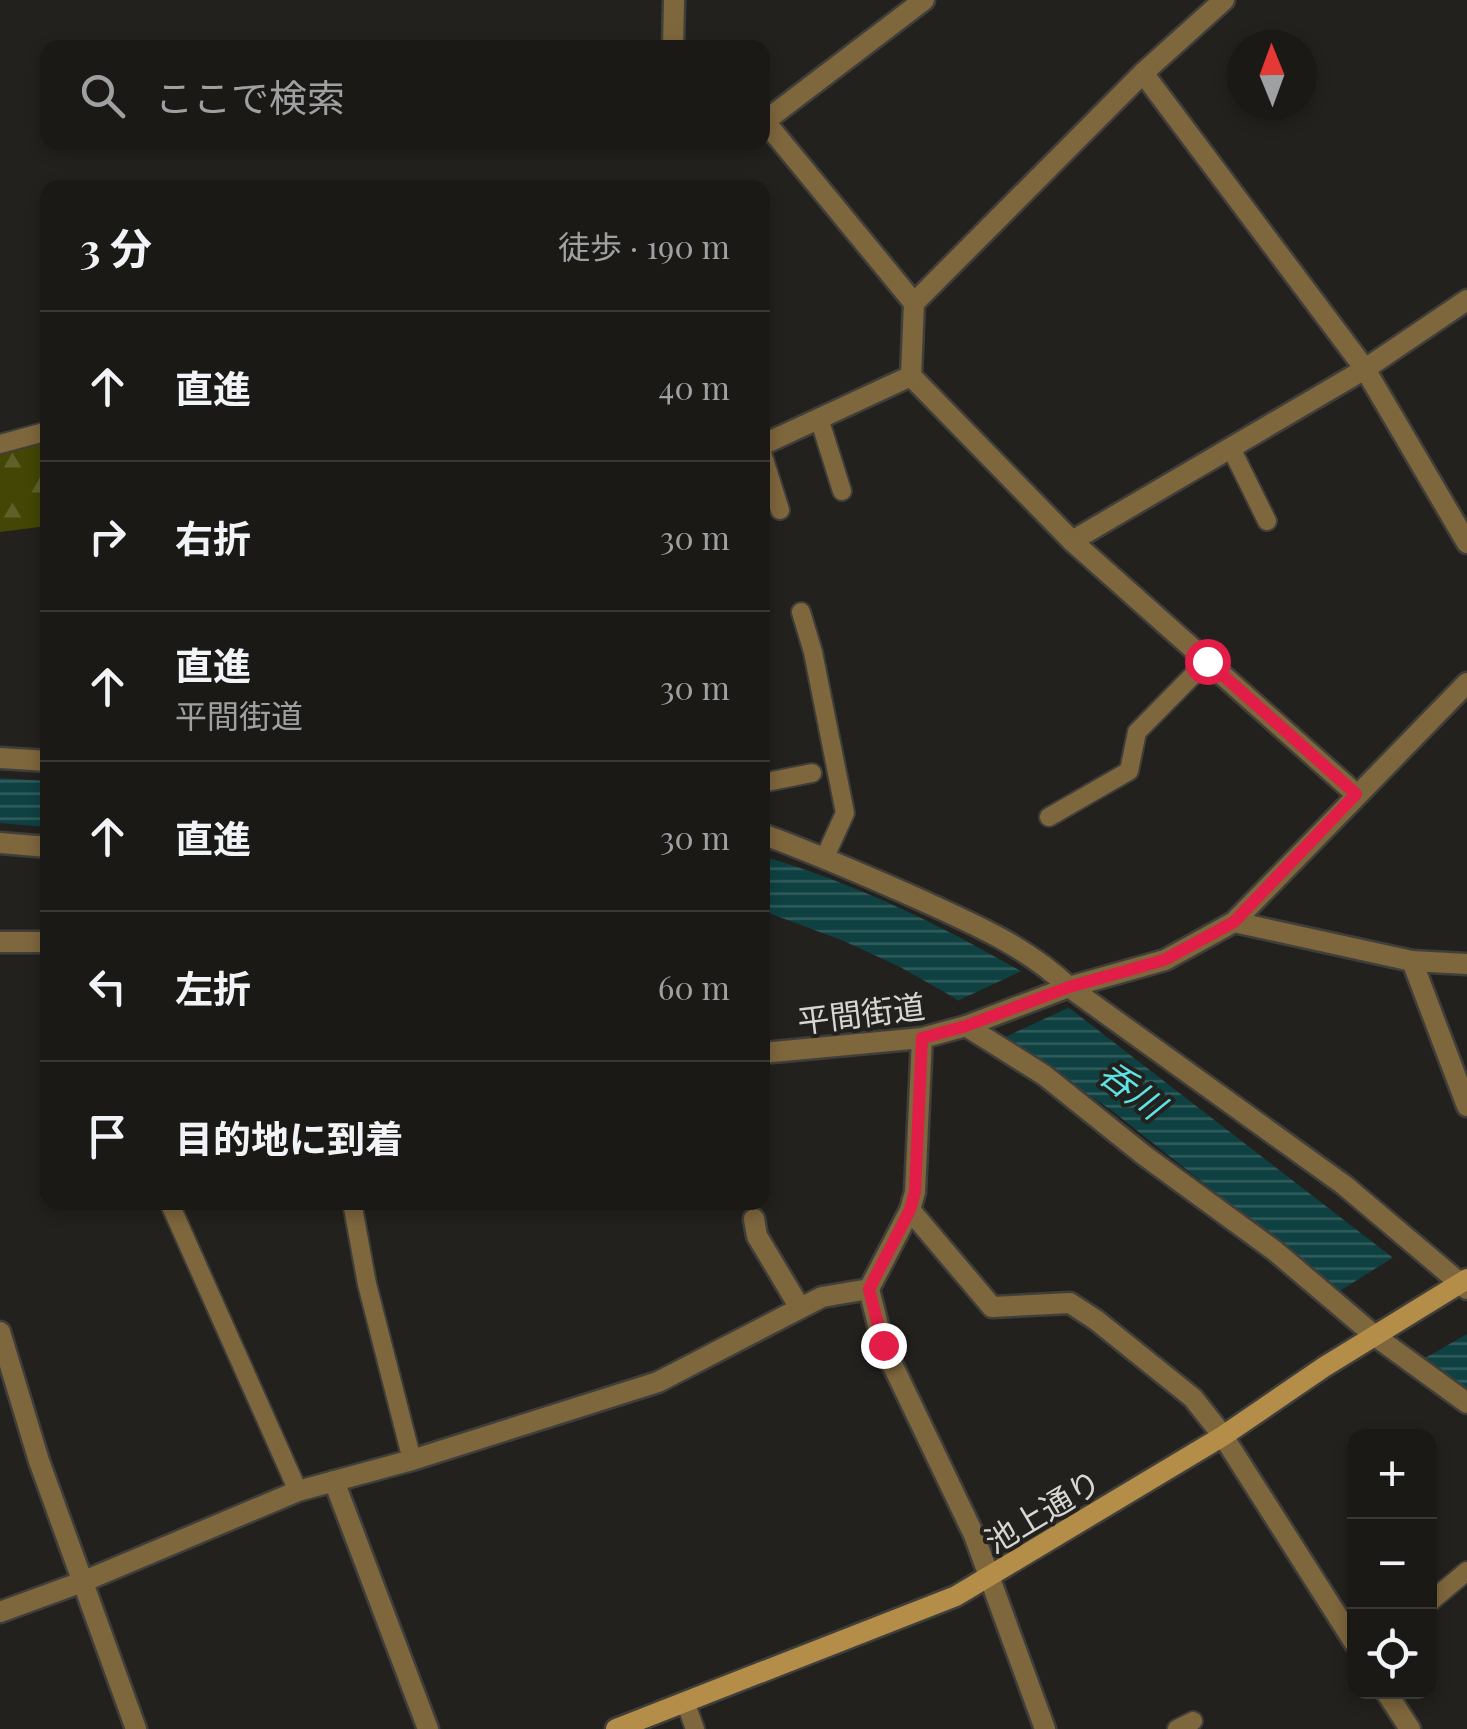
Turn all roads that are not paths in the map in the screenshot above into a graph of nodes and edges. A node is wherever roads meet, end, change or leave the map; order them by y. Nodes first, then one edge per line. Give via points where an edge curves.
1 (674, 0) edge
2 (924, 0) edge
3 (1224, 0) edge
4 (673, 40) edge
5 (1143, 73) junction
6 (770, 115) edge
7 (770, 126) edge
8 (1467, 300) edge
9 (914, 303) junction
10 (1365, 370) junction
11 (911, 376) junction
12 (819, 418) junction
13 (40, 434) edge
14 (770, 440) edge
15 (0, 444) edge
16 (1231, 448) junction
17 (770, 478) edge
18 (842, 491) dead end
19 (780, 510) dead end
20 (1267, 521) dead end
21 (1072, 541) junction
22 (1467, 543) edge
23 (802, 612) dead end
24 (1207, 661) junction
25 (1467, 683) edge
26 (0, 758) edge
27 (40, 760) edge
28 (812, 773) dead end
29 (770, 781) edge
30 (1356, 794) junction
31 (1048, 817) dead end
32 (770, 837) edge
33 (0, 843) edge
34 (40, 846) edge
35 (825, 857) junction
36 (1234, 922) junction
37 (0, 942) edge
38 (40, 942) edge
39 (1412, 960) junction
40 (1467, 964) edge
41 (1063, 989) junction
42 (969, 1025) junction
43 (922, 1038) junction
44 (770, 1051) edge
45 (1467, 1106) edge
46 (173, 1210) edge
47 (353, 1210) edge
48 (910, 1210) junction
49 (754, 1219) dead end
50 (1461, 1285) edge
51 (869, 1289) junction
52 (800, 1308) junction
53 (0, 1332) edge
54 (1379, 1334) junction
55 (1467, 1403) edge
56 (1223, 1436) junction
57 (412, 1460) junction
58 (334, 1481) junction
59 (298, 1491) junction
60 (1467, 1571) edge
61 (988, 1578) junction
62 (82, 1582) junction
63 (1437, 1596) edge
64 (0, 1612) edge
65 (1347, 1631) edge
66 (1391, 1699) edge
67 (686, 1704) junction
68 (136, 1729) edge
69 (428, 1729) edge
70 (616, 1729) edge
71 (695, 1729) edge
72 (1044, 1729) edge
73 (1410, 1729) edge

1 - 4 street
2 - 6 street
3 - 5 street
5 - 9 street
5 - 10 street
7 - 9 street
8 - 10 street
9 - 11 street
10 - 16 street
10 - 22 street
11 - 12 street
11 - 21 street
12 - 14 street
12 - 18 lane
13 - 15 lane
16 - 20 lane
16 - 21 street
17 - 19 lane
21 - 24 street
23 - 35 lane via 844,812
24 - 30 street
24 - 31 lane via 1137,732 1129,771
25 - 30 street
26 - 27 street
28 - 29 lane
30 - 36 street
32 - 35 street
33 - 34 street
35 - 41 street via 1041,960
36 - 39 street
36 - 41 street via 1164,960
37 - 38 street
39 - 40 street
39 - 45 street
41 - 42 street, 平間街道
41 - 50 street via 1344,1185
42 - 43 street, 平間街道
42 - 54 street via 1044,1074
43 - 44 street, 平間街道
43 - 48 street
46 - 59 lane
47 - 57 lane
48 - 51 street
48 - 56 street via 992,1307 1070,1303 1193,1398
49 - 52 street via 757,1236
50 - 54 main road, 池上通り
51 - 52 street
51 - 61 street via 883,1345
52 - 57 street via 658,1382
53 - 62 street
54 - 55 street
54 - 56 main road, 池上通り
56 - 61 main road, 池上通り
56 - 65 street
57 - 58 street
58 - 59 street
58 - 69 street
59 - 62 street
60 - 63 lane
61 - 67 main road, 池上通り
61 - 72 street
62 - 64 street
62 - 68 street
66 - 73 street
67 - 70 main road, 池上通り
67 - 71 lane

